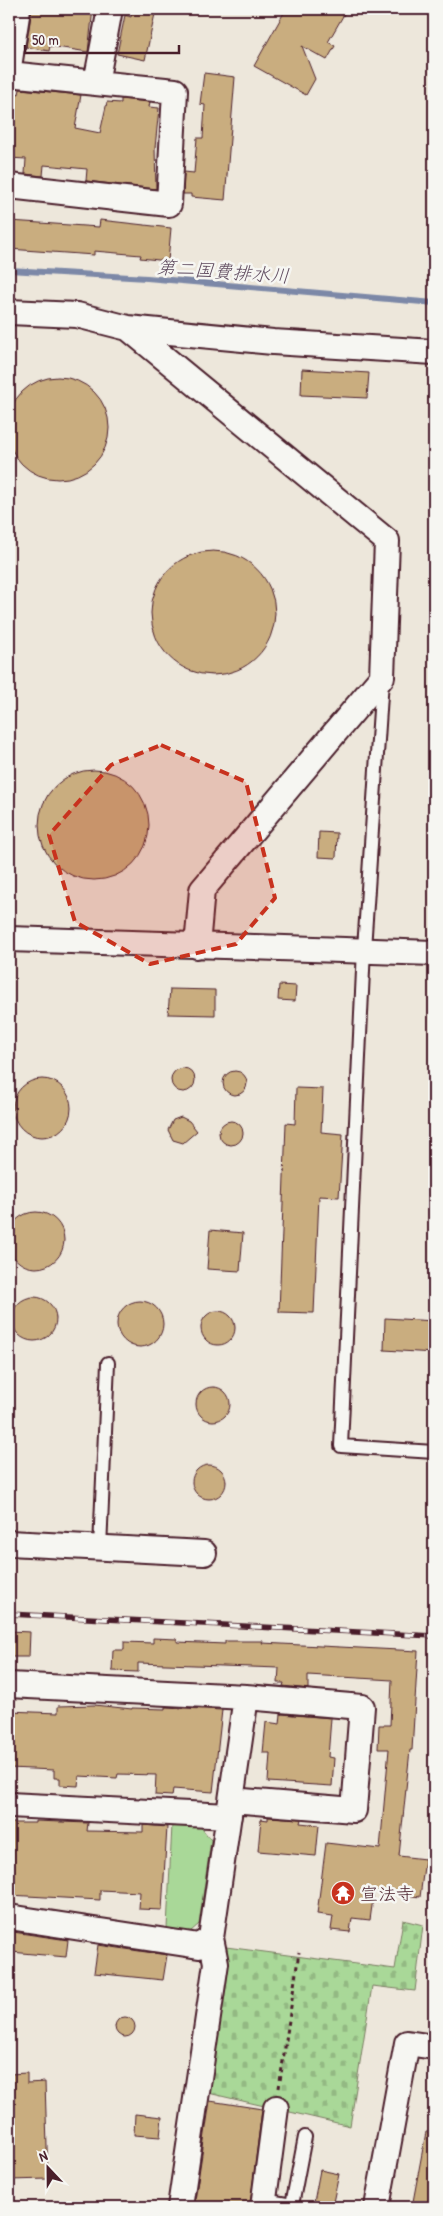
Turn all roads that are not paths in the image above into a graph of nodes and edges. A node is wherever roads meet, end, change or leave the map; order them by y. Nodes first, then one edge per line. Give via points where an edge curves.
1 (18, 9) edge
2 (110, 9) edge
3 (9, 67) edge
4 (9, 74) edge
5 (96, 83) junction
6 (9, 186) edge
7 (9, 312) edge
8 (128, 328) junction
9 (434, 352) edge
10 (382, 677) junction
11 (9, 939) edge
12 (196, 946) junction
13 (364, 949) junction
14 (434, 952) edge
15 (108, 1362) dead end
16 (434, 1452) edge
17 (9, 1543) edge
18 (100, 1548) junction
19 (204, 1553) dead end
20 (9, 1684) edge
21 (246, 1697) junction
22 (9, 1805) edge
23 (230, 1808) junction
24 (9, 1917) edge
25 (211, 1938) junction
26 (434, 2046) edge
27 (276, 2108) road end
28 (305, 2137) dead end
29 (264, 2204) edge
30 (180, 2207) edge
31 (377, 2207) edge

1 - 3 street
2 - 5 street
4 - 5 street
5 - 6 street via 175,91 169,204
7 - 8 street via 77,315
8 - 9 street via 274,342
8 - 10 street via 387,541
10 - 12 street via 202,890
10 - 13 lane
11 - 12 street
12 - 13 street
13 - 14 street
13 - 16 lane via 341,1446
15 - 18 lane
17 - 18 street
18 - 19 street
20 - 21 street
21 - 23 street
21 - 23 street via 362,1707 354,1810
22 - 23 street
23 - 25 street
24 - 25 street via 199,1946
25 - 30 street via 216,1963
26 - 31 street via 407,2043
27 - 29 street
28 - 29 lane via 292,2205

